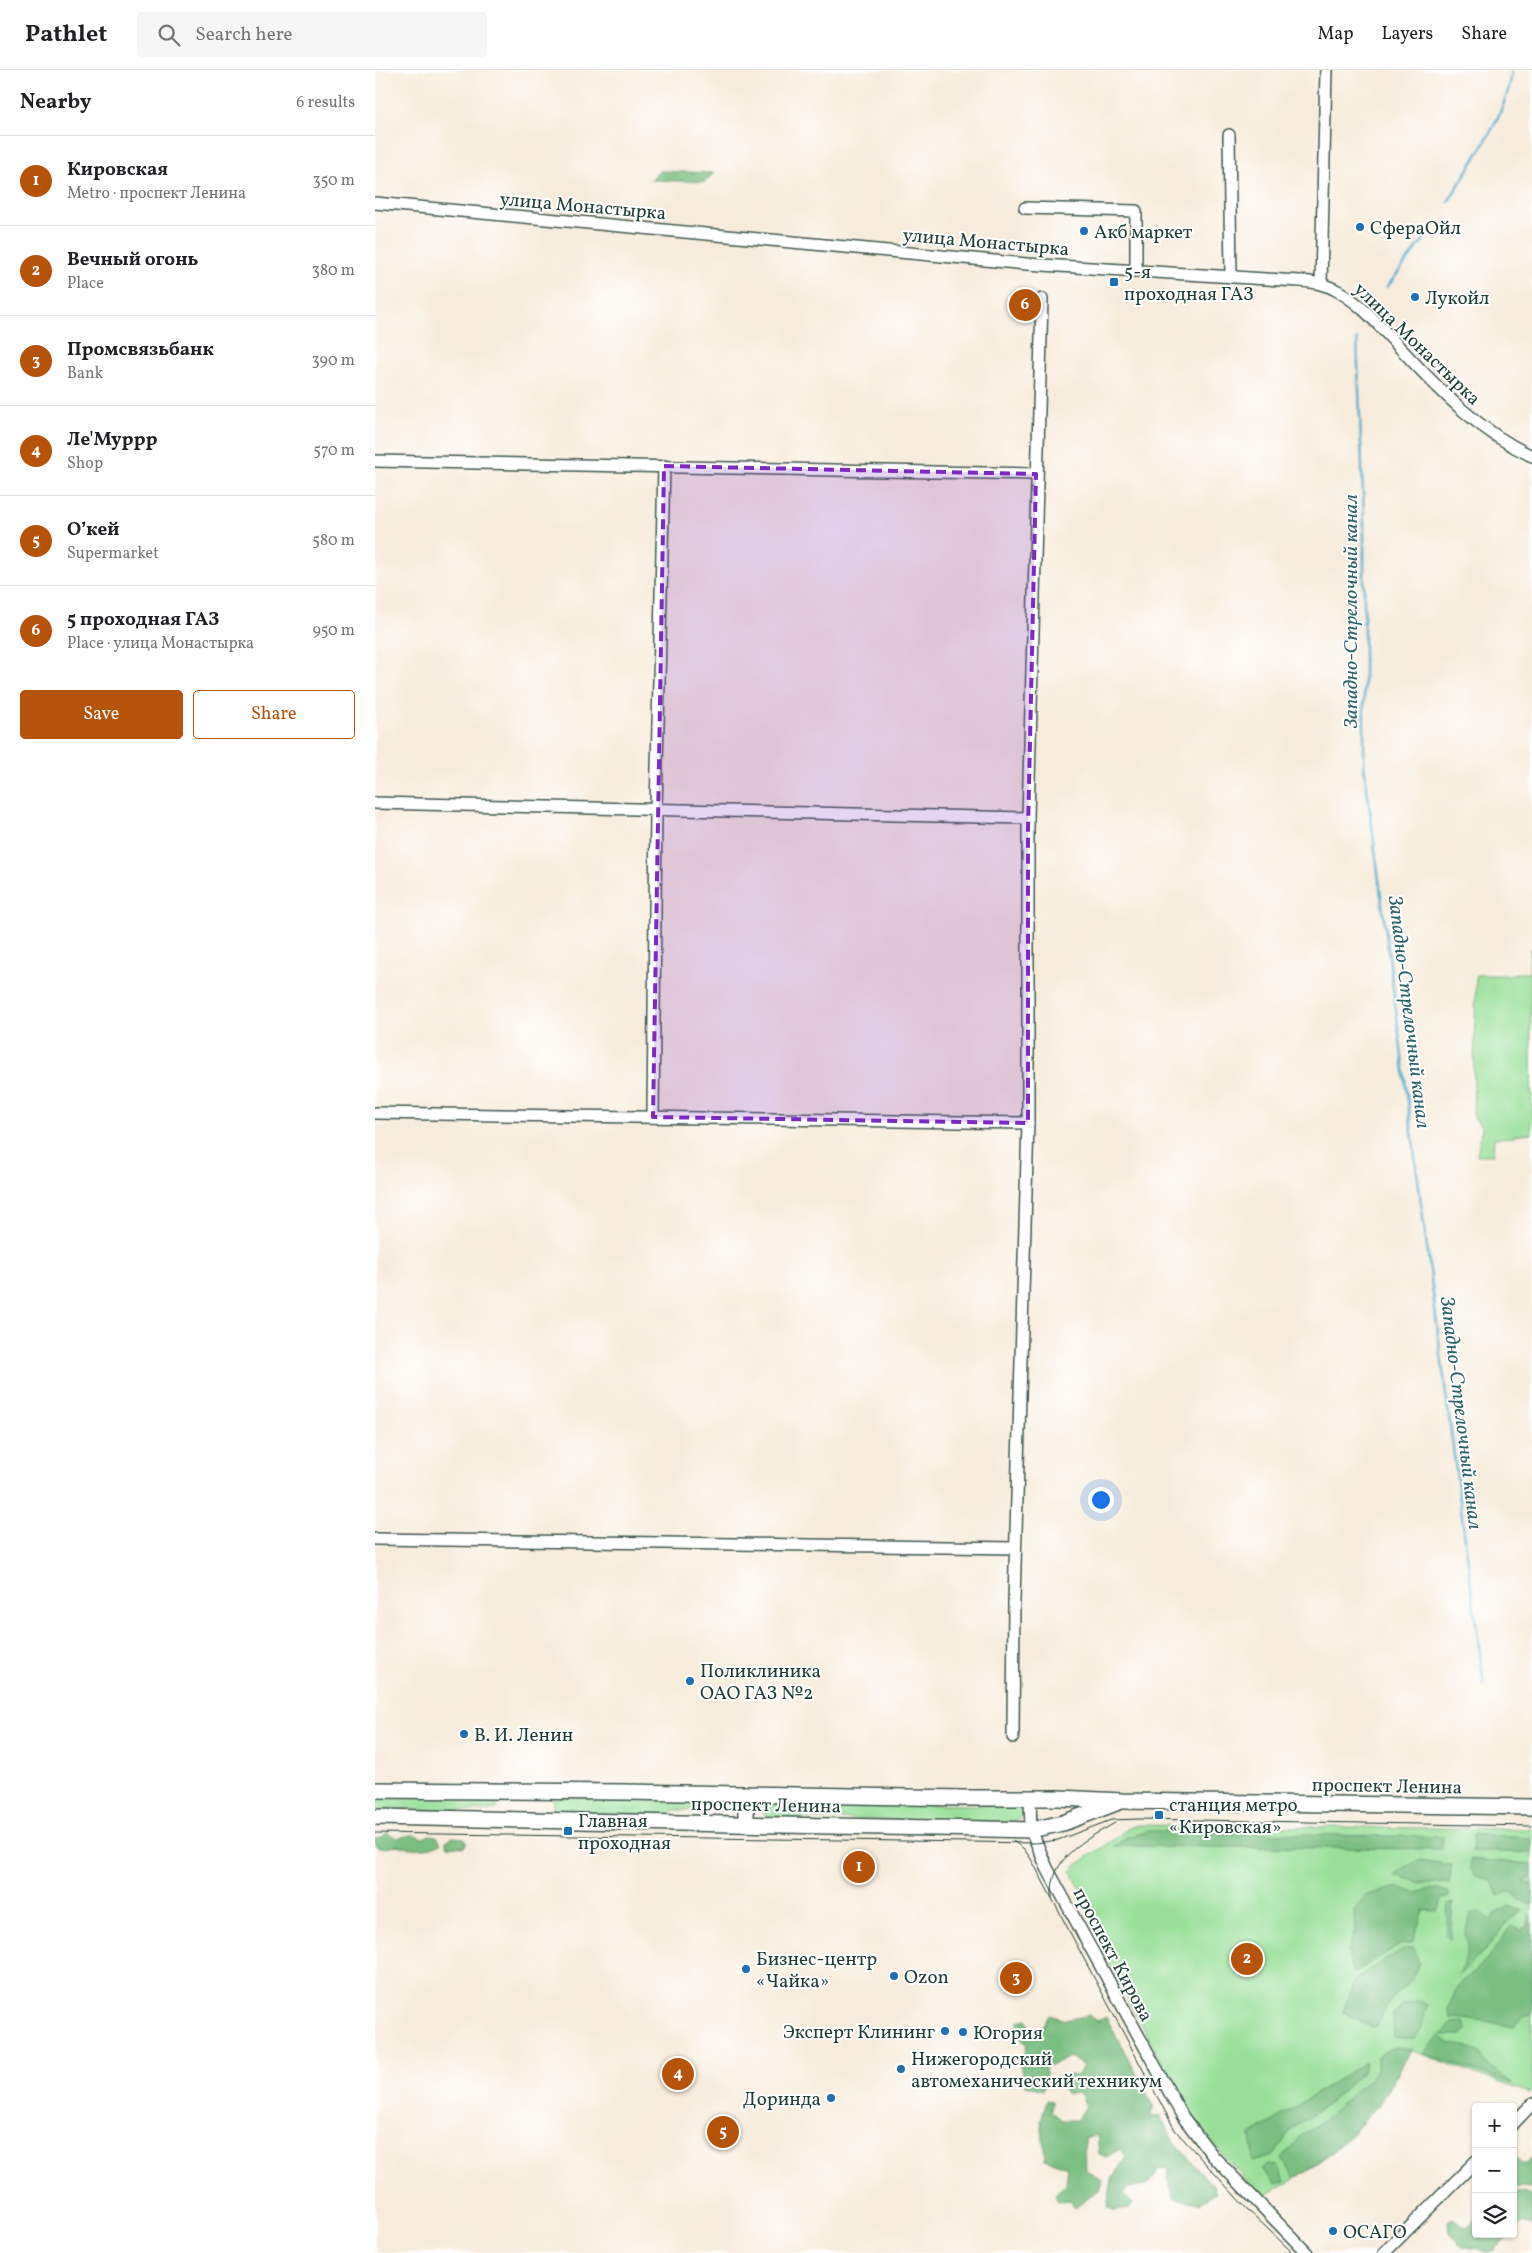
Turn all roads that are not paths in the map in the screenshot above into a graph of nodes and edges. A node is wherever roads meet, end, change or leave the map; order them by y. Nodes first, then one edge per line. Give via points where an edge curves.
1 (1326, 70) edge
2 (1229, 134) dead end
3 (375, 203) edge
4 (1025, 208) dead end
5 (1135, 271) junction
6 (1231, 277) junction
7 (1321, 284) junction
8 (1042, 299) dead end
9 (1532, 456) edge
10 (375, 461) edge
11 (664, 466) junction
12 (1036, 474) junction
13 (375, 803) edge
14 (656, 810) junction
15 (1028, 818) junction
16 (375, 1113) edge
17 (653, 1117) junction
18 (1028, 1123) junction
19 (375, 1539) edge
20 (1015, 1548) junction
21 (1013, 1737) dead end
22 (375, 1790) edge
23 (522, 1791) junction
24 (746, 1794) junction
25 (1030, 1798) junction
26 (1122, 1801) junction
27 (1532, 1807) edge
28 (375, 1817) edge
29 (518, 1819) junction
30 (746, 1823) junction
31 (1031, 1830) junction
32 (1532, 2104) edge
33 (1517, 2120) edge
34 (1472, 2165) edge
35 (1307, 2253) edge
36 (1384, 2253) edge

1 - 7 street
2 - 6 street
3 - 5 street, улица Монастырка via 1027,264
4 - 5 street via 1136,211
5 - 6 street, улица Монастырка
6 - 7 street, улица Монастырка
7 - 9 street, улица Монастырка via 1345,296 1374,320 1467,415 1500,439
8 - 12 street
10 - 11 street
11 - 12 street
11 - 14 street
12 - 15 street
13 - 14 street
14 - 15 street
14 - 17 street
15 - 18 street
16 - 17 street
17 - 18 street
18 - 20 street
19 - 20 street
20 - 21 street
22 - 23 main road, проспект Ленина
23 - 24 main road, проспект Ленина
23 - 29 main road
24 - 25 main road, проспект Ленина
24 - 30 main road
25 - 26 main road, проспект Ленина
25 - 31 street, проспект Кирова
26 - 27 main road, проспект Ленина
26 - 31 main road, проспект Ленина via 1063,1823
28 - 29 main road, проспект Ленина
29 - 30 main road, проспект Ленина
30 - 31 main road, проспект Ленина
31 - 35 street, проспект Кирова via 1047,1868 1183,2117 1213,2156
32 - 33 street
34 - 36 street

